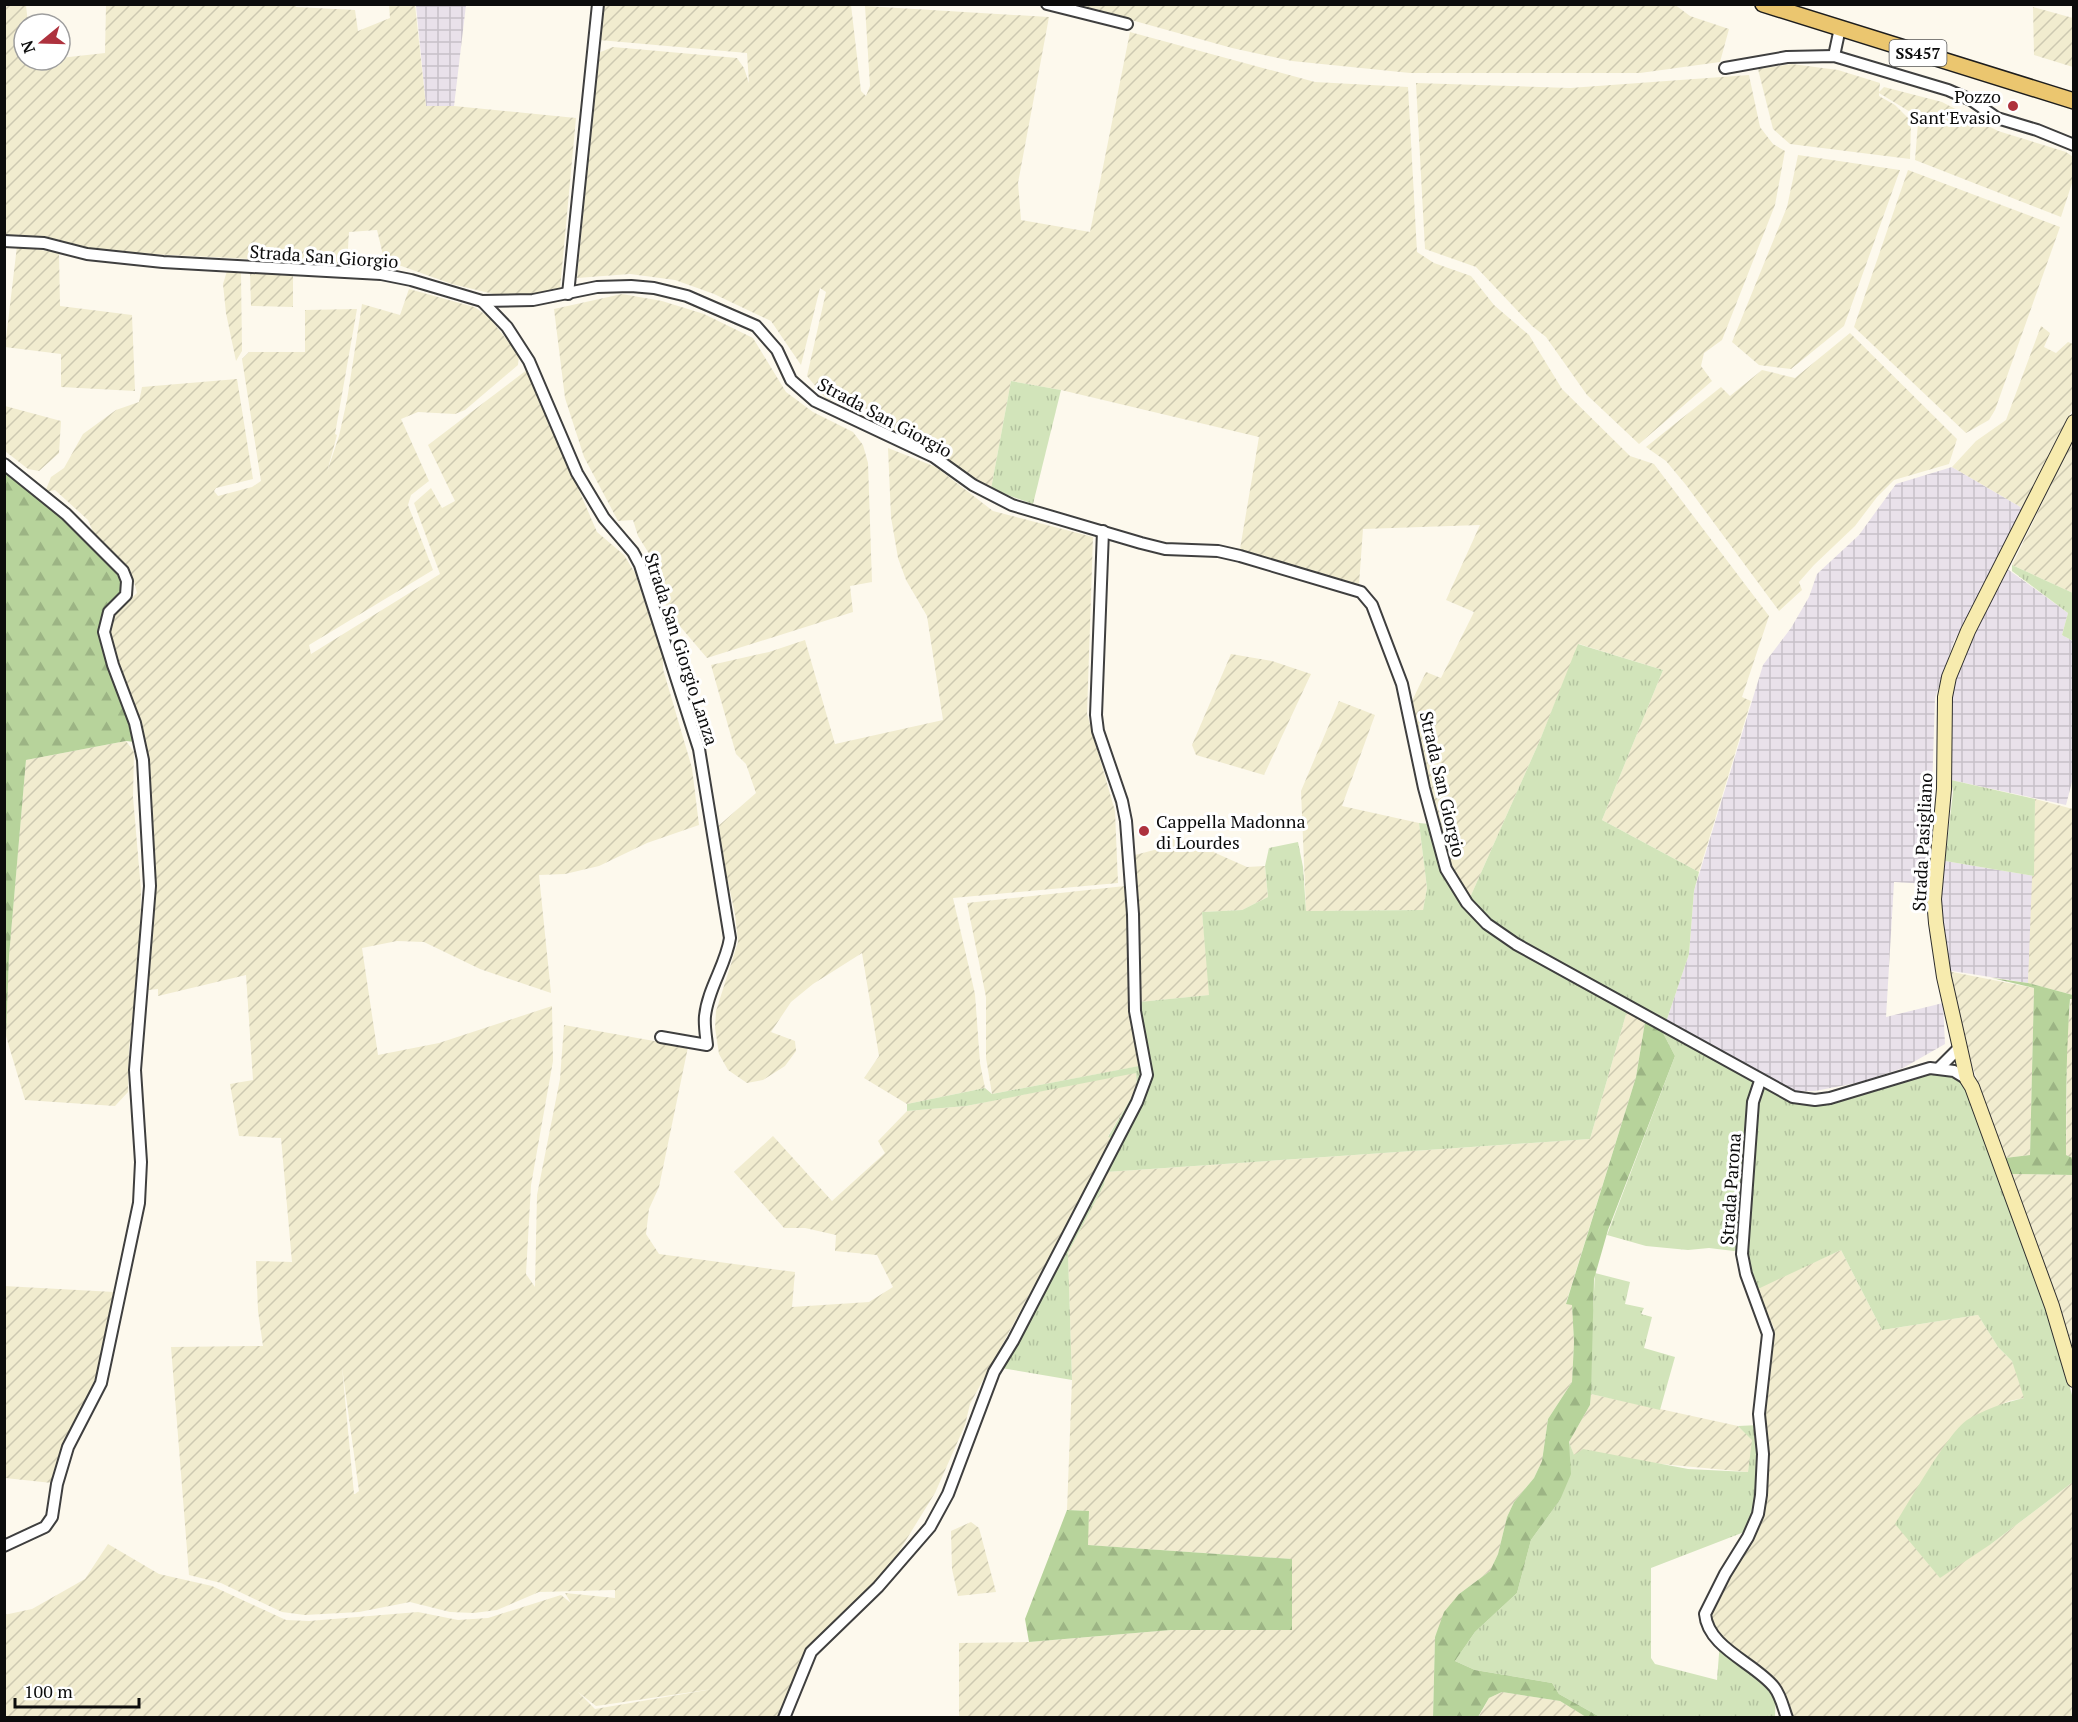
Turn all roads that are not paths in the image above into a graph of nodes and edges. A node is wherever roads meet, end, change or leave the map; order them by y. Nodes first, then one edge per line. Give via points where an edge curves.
1 (598, 4) edge
2 (1763, 4) edge
3 (1053, 5) edge
4 (1127, 24) dead end
5 (1840, 28) junction
6 (1834, 56) junction
7 (1725, 68) dead end
8 (2073, 101) edge
9 (2073, 145) edge
10 (4, 241) edge
11 (559, 295) junction
12 (482, 301) junction
13 (2073, 422) edge
14 (4, 464) edge
15 (1103, 531) junction
16 (661, 1037) dead end
17 (707, 1045) junction
18 (1959, 1048) junction
19 (712, 1056) dead end
20 (1940, 1067) junction
21 (1967, 1079) junction
22 (1760, 1081) junction
23 (2073, 1380) edge
24 (4, 1546) edge
25 (784, 1718) edge
26 (1787, 1718) edge

1 - 11 street
2 - 5 main road, SS457
3 - 4 street
5 - 6 street
5 - 8 main road, SS457
6 - 7 street via 1787,57
6 - 9 street via 1948,90 1997,118
10 - 12 street, Strada San Giorgio via 44,243 87,254 163,262 381,274
11 - 12 street, Strada San Giorgio
11 - 15 street, Strada San Giorgio via 597,287 654,288 728,312 756,326 768,338 791,380 815,401 934,457 973,485 1012,505
12 - 17 street, Strada San Giorgio Lanza via 507,327 529,361 577,473 604,518 640,565 699,749 730,938 705,1017
13 - 18 street, Strada Pasigliano via 1961,646 1945,697 1944,789 1935,911
14 - 24 street via 83,530 123,571 127,581 126,595 110,612 104,632 140,743 150,886 135,1070 141,1184 101,1383 68,1447 52,1517 45,1527
15 - 22 street, Strada San Giorgio via 1165,549 1240,556 1361,592 1372,605 1402,684 1441,852 1467,903 1487,924 1516,944
15 - 25 street via 1096,715 1122,801 1133,914 1135,1011 1147,1075 1137,1102 994,1372 948,1494 930,1527 878,1587 811,1652
16 - 17 street
17 - 19 street, Strada San Giorgio Lanza
18 - 20 street
18 - 21 street, Strada Pasigliano
20 - 21 street
20 - 22 street, Strada San Giorgio via 1815,1100 1793,1097
21 - 23 street, Strada Pasigliano via 2052,1306
22 - 26 street, Strada Parona via 1753,1102 1742,1254 1768,1334 1759,1414 1761,1495 1748,1537 1705,1614 1720,1641 1776,1690

